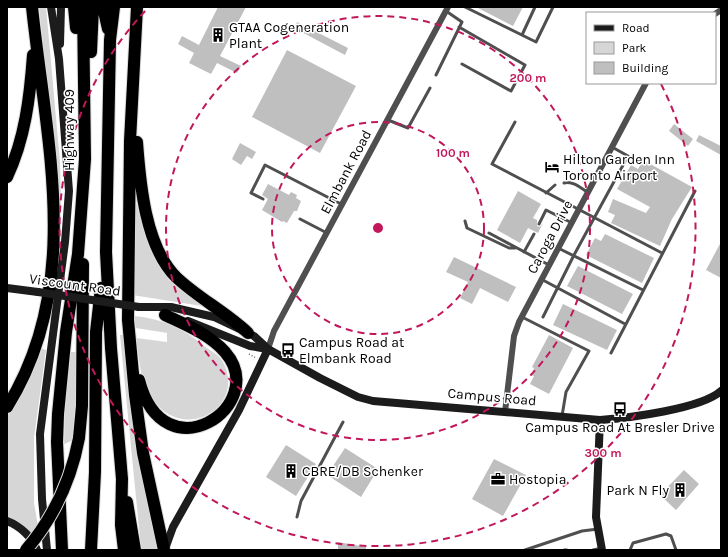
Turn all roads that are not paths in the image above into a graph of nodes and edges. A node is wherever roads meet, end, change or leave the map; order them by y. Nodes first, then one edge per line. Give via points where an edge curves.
1 (32, 7) edge
2 (51, 7) edge
3 (61, 7) edge
4 (74, 7) edge
5 (83, 7) edge
6 (93, 7) edge
7 (103, 7) edge
8 (114, 7) edge
9 (137, 7) edge
10 (468, 7) edge
11 (535, 7) edge
12 (553, 7) edge
13 (445, 8) edge
14 (459, 27) junction
15 (522, 35) junction
16 (35, 36) junction
17 (110, 40) junction
18 (59, 59) junction
19 (462, 64) dead end
20 (436, 75) dead end
21 (645, 84) edge
22 (430, 88) dead end
23 (84, 92) junction
24 (133, 100) junction
25 (388, 120) junction
26 (515, 122) dead end
27 (612, 147) junction
28 (7, 177) edge
29 (564, 183) dead end
30 (556, 185) dead end
31 (695, 191) dead end
32 (546, 193) junction
33 (588, 193) junction
34 (263, 199) dead end
35 (343, 205) junction
36 (578, 210) junction
37 (594, 218) junction
38 (300, 219) dead end
39 (465, 221) dead end
40 (572, 223) junction
41 (539, 224) dead end
42 (327, 233) junction
43 (489, 233) dead end
44 (534, 234) dead end
45 (500, 239) junction
46 (499, 243) junction
47 (515, 248) junction
48 (558, 248) junction
49 (106, 252) junction
50 (524, 252) junction
51 (662, 253) junction
52 (78, 254) junction
53 (574, 256) junction
54 (549, 265) junction
55 (541, 279) junction
56 (7, 288) edge
57 (557, 288) junction
58 (643, 290) junction
59 (139, 307) junction
60 (165, 315) junction
61 (521, 317) junction
62 (543, 317) dead end
63 (625, 324) junction
64 (248, 333) junction
65 (268, 349) junction
66 (611, 353) dead end
67 (131, 356) junction
68 (721, 392) edge
69 (7, 407) edge
70 (505, 412) junction
71 (562, 416) junction
72 (600, 420) junction
73 (343, 422) dead end
74 (122, 479) junction
75 (297, 517) dead end
76 (7, 521) edge
77 (598, 529) junction
78 (92, 547) edge
79 (599, 549) edge
80 (26, 550) edge
81 (37, 550) edge
82 (47, 550) edge
83 (62, 550) edge
84 (124, 550) edge
85 (135, 550) edge
86 (164, 550) edge
87 (525, 550) edge
88 (564, 550) edge
89 (567, 550) edge
90 (630, 550) edge
91 (676, 550) edge

1 - 16 highway
2 - 18 street
3 - 18 street
4 - 23 highway via 77,64
5 - 23 highway, Highway 409
6 - 23 highway via 90,71 88,87
7 - 17 highway
8 - 17 highway
9 - 24 highway
10 - 15 lane
11 - 15 lane
12 - 15 lane via 536,42
13 - 14 lane via 462,22
13 - 25 street, Elmbank Road
14 - 19 lane via 525,65 511,91
14 - 20 lane
16 - 28 highway via 29,109
16 - 69 highway via 53,184 52,272 50,295 38,341 22,381
17 - 49 highway
18 - 82 street via 69,208 40,434
21 - 27 street, Caroga Drive
22 - 25 lane via 408,128
23 - 52 highway, Highway 409 via 85,159
24 - 64 highway via 143,194 158,249 176,276
24 - 67 highway via 127,281
25 - 35 street, Elmbank Road
26 - 32 lane via 492,164
27 - 33 street, Caroga Drive
27 - 37 lane via 628,156
29 - 33 lane via 575,184
30 - 32 lane
31 - 51 lane
32 - 36 lane
33 - 36 street, Caroga Drive
34 - 35 lane via 251,193 266,166
35 - 42 street, Elmbank Road
36 - 37 lane
36 - 40 street, Caroga Drive
37 - 51 lane
37 - 53 lane
38 - 42 lane
39 - 46 lane via 467,228
40 - 41 lane via 546,210
40 - 48 street, Caroga Drive
42 - 65 street, Elmbank Road via 274,331
43 - 45 lane
44 - 50 lane
45 - 46 lane
45 - 47 lane
46 - 47 lane
47 - 50 lane
48 - 53 lane
48 - 54 street, Caroga Drive
49 - 74 highway via 110,348
49 - 78 highway via 96,332
50 - 54 lane
51 - 58 lane
52 - 80 highway, bridge via 83,264 82,406 79,438 73,468 60,499 44,528
52 - 83 highway, Highway 409 via 58,414
53 - 57 lane
53 - 58 lane
54 - 55 street, Caroga Drive
55 - 57 lane
55 - 61 street, Caroga Drive
56 - 59 street, Viscount Road, bridge
57 - 62 lane
57 - 63 lane
58 - 63 lane
59 - 60 street, Campus Road
59 - 64 street, Campus Road via 171,307 201,313
60 - 65 street, Campus Road via 195,323 250,346
60 - 67 highway via 207,336 228,356 234,373 235,387 224,411 208,423 196,427 182,427 164,421 147,403
61 - 70 street, Caroga Drive via 514,336
61 - 71 lane via 589,351 566,392
63 - 66 lane
64 - 65 street, Campus Road
65 - 70 street, Campus Road via 355,395 373,401
65 - 86 street via 239,410 179,517
67 - 86 highway via 143,453
68 - 72 street, Campus Road via 701,403 627,418
70 - 71 street, Campus Road
71 - 72 street, Campus Road
72 - 77 street via 596,517
73 - 75 lane via 301,501
74 - 84 highway via 121,525
74 - 85 highway
76 - 81 street via 34,541
77 - 79 street
77 - 87 lane via 582,531
88 - 89 lane
90 - 91 lane via 633,543 666,534 671,536

